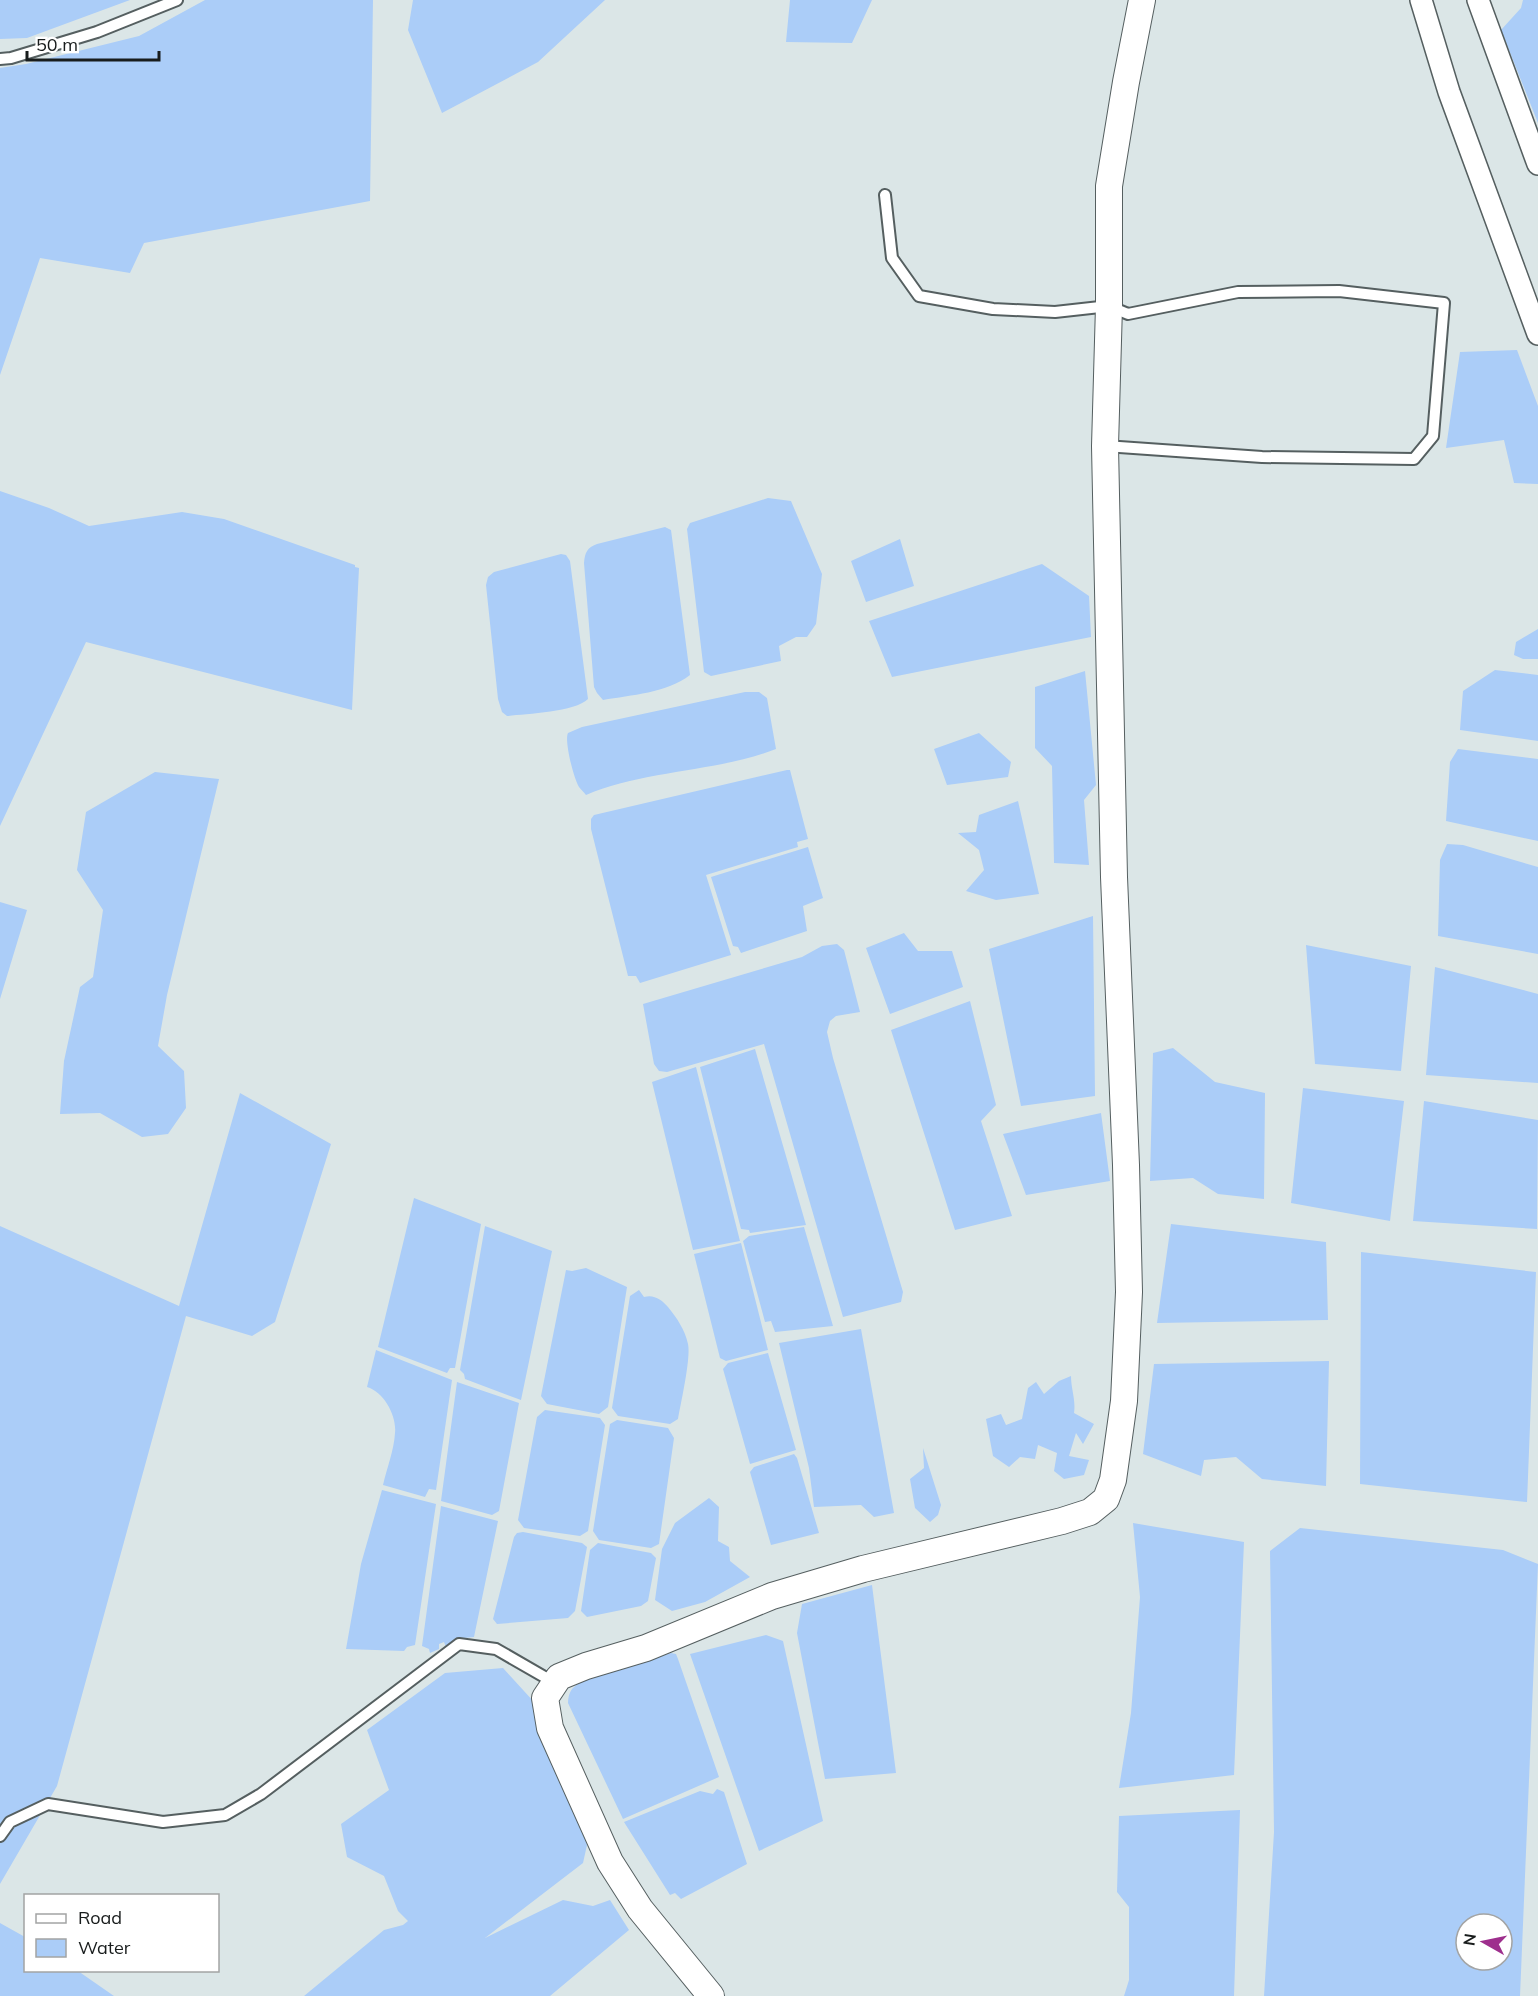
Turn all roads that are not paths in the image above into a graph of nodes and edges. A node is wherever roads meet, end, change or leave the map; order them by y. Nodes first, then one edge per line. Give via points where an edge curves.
1 (177, 0) edge
2 (1142, 0) edge
3 (1421, 0) edge
4 (1478, 0) edge
5 (0, 59) edge
6 (1538, 164) edge
7 (885, 195) dead end
8 (1109, 306) junction
9 (1538, 334) edge
10 (1105, 446) junction
11 (555, 1683) junction
12 (0, 1836) edge
13 (711, 1996) edge

1 - 5 lane via 97,32
2 - 8 street via 1109,186
3 - 9 street via 1449,92
4 - 6 street
7 - 8 lane via 892,258 919,296 993,309 1055,312
8 - 10 street
8 - 10 lane via 1128,314 1238,292 1339,291 1444,303 1433,435 1414,459 1262,457
10 - 11 street via 1114,877 1129,1292 1124,1401 1113,1480 1106,1499 1090,1512 1062,1521 863,1569 772,1596 646,1648 586,1666
11 - 12 lane via 496,1648 459,1644 261,1794 225,1815 163,1822 48,1804 10,1822
11 - 13 street via 545,1698 550,1728 610,1862 640,1909

